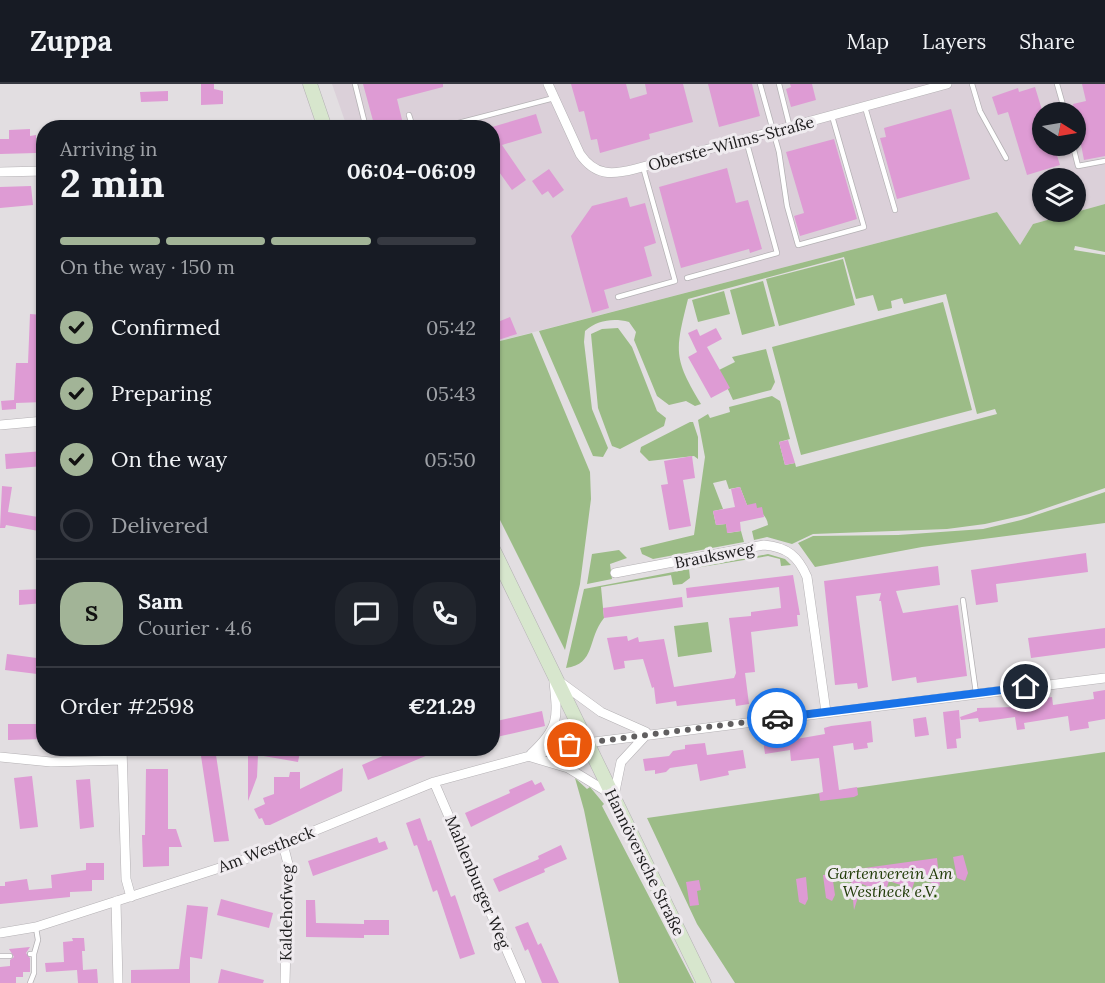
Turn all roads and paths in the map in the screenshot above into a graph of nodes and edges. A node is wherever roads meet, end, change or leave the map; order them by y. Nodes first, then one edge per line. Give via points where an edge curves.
1 (355, 84) edge
2 (548, 84) edge
3 (760, 84) edge
4 (779, 84) edge
5 (947, 84) edge
6 (972, 84) edge
7 (1057, 84) edge
8 (311, 86) edge
9 (554, 98) junction
10 (1062, 102) edge
11 (865, 107) junction
12 (409, 115) dead end
13 (832, 116) junction
14 (323, 120) edge
15 (364, 120) edge
16 (411, 120) edge
17 (469, 120) edge
18 (790, 128) junction
19 (774, 132) junction
20 (746, 140) junction
21 (1076, 156) edge
22 (1006, 158) dead end
23 (1105, 160) edge
24 (643, 167) junction
25 (36, 171) edge
26 (0, 172) edge
27 (895, 210) dead end
28 (687, 278) dead end
29 (618, 297) dead end
30 (36, 422) edge
31 (0, 425) edge
32 (500, 564) edge
33 (615, 573) dead end
34 (963, 600) dead end
35 (554, 678) junction
36 (1105, 678) edge
37 (976, 693) junction
38 (826, 712) junction
39 (648, 733) junction
40 (586, 743) junction
41 (122, 756) edge
42 (529, 756) junction
43 (0, 757) edge
44 (122, 760) junction
45 (434, 782) junction
46 (614, 796) junction
47 (283, 844) junction
48 (131, 897) junction
49 (116, 901) junction
50 (36, 927) junction
51 (0, 933) edge
52 (0, 956) edge
53 (10, 956) dead end
54 (30, 983) edge
55 (118, 983) edge
56 (285, 983) edge
57 (521, 983) edge
58 (704, 983) edge

1 - 15 lane
2 - 9 street, Oberste-Wilms-Straße
3 - 19 lane
4 - 18 lane
5 - 11 street, Oberste-Wilms-Straße
6 - 22 lane via 980,111
7 - 10 lane
8 - 14 main road
9 - 17 lane
9 - 24 street, Oberste-Wilms-Straße via 587,165 606,174
11 - 13 street, Oberste-Wilms-Straße
11 - 27 lane
12 - 16 lane
13 - 18 street, Oberste-Wilms-Straße
13 - 19 lane via 864,227 798,245
18 - 19 street, Oberste-Wilms-Straße
19 - 20 street, Oberste-Wilms-Straße
20 - 24 street, Oberste-Wilms-Straße
20 - 28 lane via 777,254
21 - 23 lane via 1078,166
24 - 29 lane via 675,281
25 - 26 street
30 - 31 street
32 - 35 main road, Hannöversche Straße
33 - 38 street, Brauksweg via 764,546 786,550 799,561 807,577
34 - 37 lane
35 - 39 street via 593,708
35 - 40 main road, Hannöversche Straße
35 - 42 street, Am Westheck via 555,726
36 - 37 street, Am Westheck
37 - 38 street, Am Westheck
38 - 39 street, Am Westheck
39 - 40 street, Am Westheck
39 - 46 street via 621,762
40 - 42 street, Am Westheck
40 - 46 main road, Hannöversche Straße
41 - 44 street
42 - 45 street, Am Westheck
42 - 46 street via 568,768
43 - 44 street via 51,762
44 - 48 street via 126,879
45 - 47 street, Am Westheck
45 - 57 street, Mahlenburger Weg
46 - 58 main road, Hannöversche Straße
47 - 48 street, Am Westheck
47 - 56 street, Kaldehofweg via 288,864
48 - 49 street, Am Westheck
49 - 50 street, Am Westheck
49 - 55 street
50 - 51 street, Am Westheck
50 - 54 lane via 38,940 32,954 34,972
52 - 53 lane

